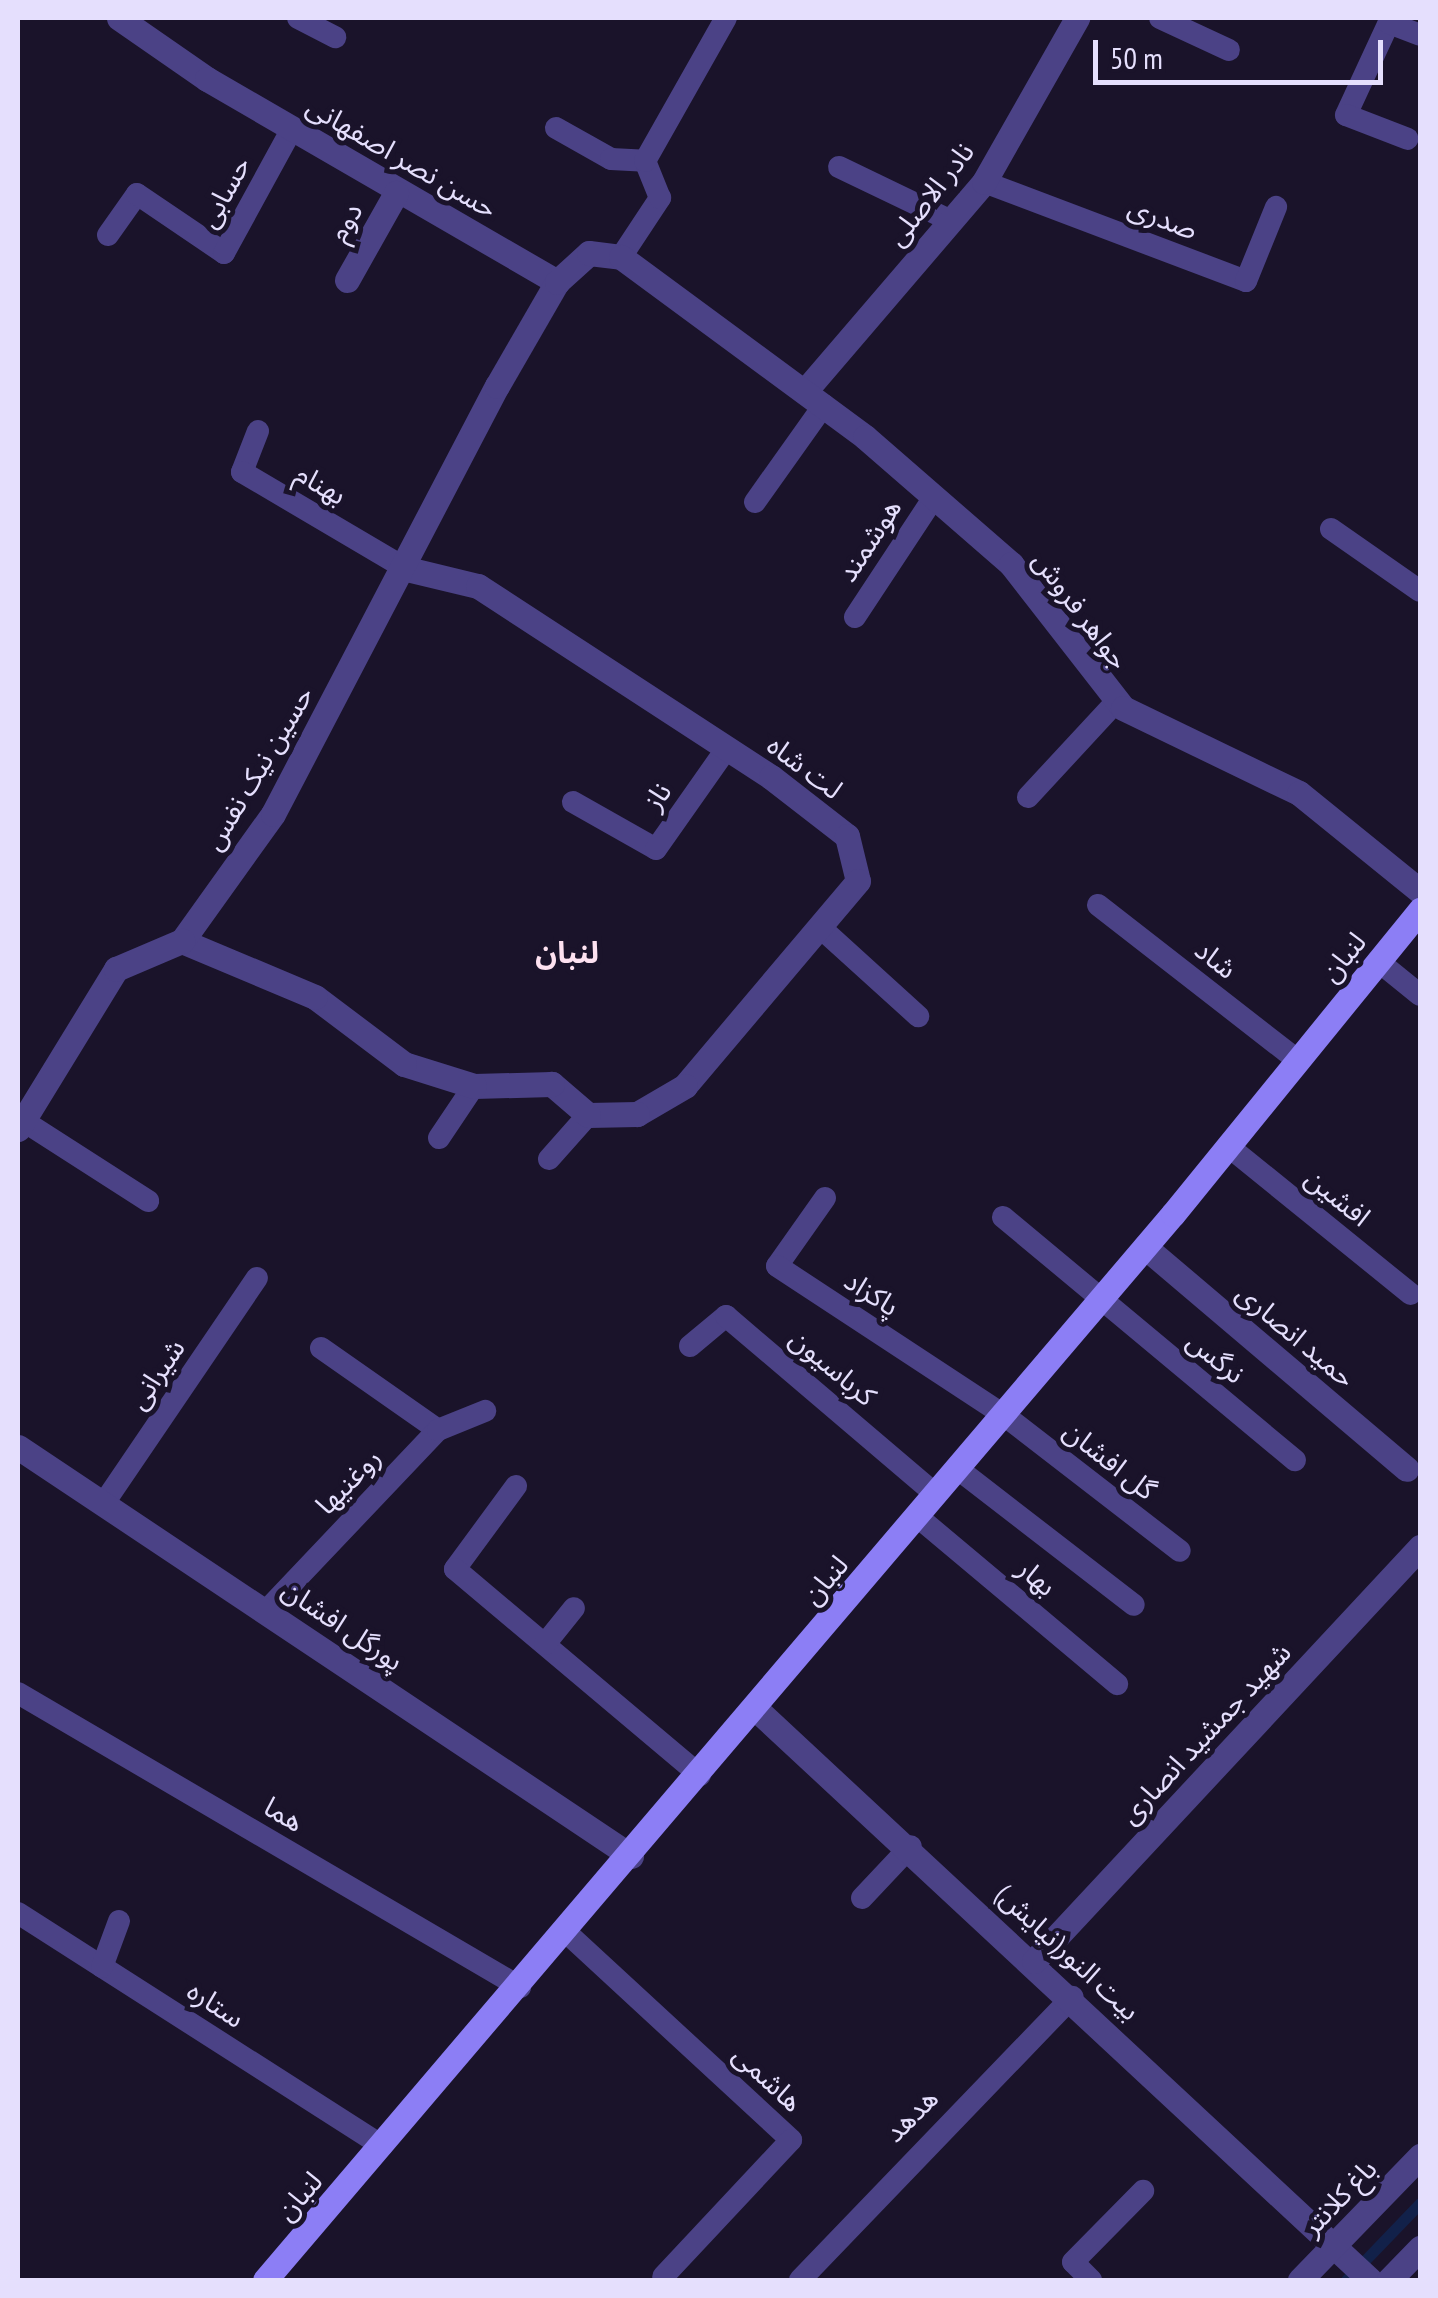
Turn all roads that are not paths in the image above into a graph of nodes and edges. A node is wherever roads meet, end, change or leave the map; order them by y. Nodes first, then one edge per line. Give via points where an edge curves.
1 (120, 18) edge
2 (298, 18) edge
3 (726, 18) edge
4 (1077, 18) edge
5 (1160, 18) edge
6 (1390, 20) edge
7 (1420, 35) edge
8 (336, 38) dead end
9 (1228, 50) dead end
10 (556, 128) dead end
11 (292, 129) junction
12 (1408, 139) dead end
13 (645, 160) junction
14 (839, 166) dead end
15 (984, 182) junction
16 (396, 194) junction
17 (1276, 207) dead end
18 (945, 218) junction
19 (108, 235) dead end
20 (621, 257) junction
21 (347, 280) dead end
22 (556, 282) junction
23 (815, 398) junction
24 (258, 431) dead end
25 (934, 497) junction
26 (755, 502) dead end
27 (1332, 529) dead end
28 (407, 569) junction
29 (1420, 590) edge
30 (855, 617) dead end
31 (1116, 702) junction
32 (727, 748) junction
33 (1028, 796) dead end
34 (573, 802) dead end
35 (1420, 890) edge
36 (1098, 905) dead end
37 (1420, 910) edge
38 (822, 928) junction
39 (182, 941) junction
40 (1378, 962) junction
41 (1420, 995) edge
42 (918, 1016) dead end
43 (1297, 1060) junction
44 (474, 1086) junction
45 (588, 1115) junction
46 (20, 1124) edge
47 (439, 1138) dead end
48 (1228, 1146) junction
49 (549, 1159) dead end
50 (826, 1198) dead end
51 (148, 1201) dead end
52 (1003, 1217) dead end
53 (1145, 1247) junction
54 (257, 1278) dead end
55 (1411, 1294) dead end
56 (1100, 1301) junction
57 (690, 1346) dead end
58 (320, 1348) dead end
59 (485, 1411) dead end
60 (1004, 1415) junction
61 (438, 1430) junction
62 (18, 1447) edge
63 (1294, 1460) dead end
64 (958, 1469) junction
65 (1407, 1469) dead end
66 (516, 1486) dead end
67 (936, 1495) junction
68 (104, 1503) junction
69 (918, 1517) junction
70 (1420, 1546) edge
71 (1180, 1552) dead end
72 (1134, 1605) dead end
73 (574, 1608) dead end
74 (267, 1610) junction
75 (544, 1644) junction
76 (1118, 1684) dead end
77 (18, 1693) edge
78 (756, 1709) junction
79 (700, 1775) junction
80 (911, 1846) junction
81 (631, 1856) junction
82 (862, 1898) dead end
83 (18, 1913) edge
84 (118, 1921) dead end
85 (567, 1933) junction
86 (1034, 1961) junction
87 (102, 1967) junction
88 (520, 1987) junction
89 (1072, 1998) junction
90 (382, 2146) junction
91 (1420, 2156) edge
92 (1142, 2190) dead end
93 (1335, 2244) junction
94 (1420, 2248) edge
95 (663, 2277) dead end
96 (266, 2280) edge
97 (800, 2280) edge
98 (1091, 2280) edge
99 (1300, 2280) edge
100 (1370, 2280) edge
101 (1389, 2280) edge

1 - 11 street, حسن نصر اصفهانی
2 - 8 lane
3 - 13 lane
4 - 15 street, نادر الاصلی
5 - 9 lane
6 - 7 lane
6 - 12 lane via 1346,115
10 - 13 lane via 611,159
11 - 16 street, حسن نصر اصفهانی via 366,164
11 - 19 lane, حسابی via 224,253 137,194
13 - 20 lane via 660,198
14 - 18 lane
15 - 17 lane, صدری via 1246,281
15 - 18 street, نادر الاصلی
16 - 21 street, دوم
16 - 22 street, حسن نصر اصفهانی
18 - 23 street, نادر الاصلی
20 - 22 street via 589,252
20 - 23 street, جواهر فروش
22 - 28 street, حسین نیک نفس
23 - 25 street, جواهر فروش
23 - 26 lane
24 - 28 lane, بهنام via 242,472
25 - 30 lane, هوشمند
25 - 31 street, جواهر فروش via 1011,564
27 - 29 lane
28 - 32 street, لت شاه via 478,586
28 - 39 street, حسین نیک نفس via 273,814
31 - 33 lane
31 - 35 street, جواهر فروش via 1298,793
32 - 34 lane, ناز via 656,850
32 - 38 street, لت شاه via 848,836 858,881
36 - 43 lane, شاد
37 - 40 main road, لنبان
38 - 42 lane
38 - 45 street, لت شاه via 685,1086 638,1114
39 - 44 street via 315,997 404,1064
39 - 46 street via 116,968
40 - 41 lane
40 - 43 main road, لنبان
43 - 48 main road, لنبان
44 - 45 street via 552,1084
44 - 47 lane
45 - 49 lane
46 - 51 lane
48 - 53 main road, لنبان
48 - 55 lane, افشین
50 - 60 lane, پاکزاد via 776,1266
52 - 56 lane, نرگس
53 - 56 main road, لنبان
53 - 65 street, حمید انصاری
54 - 68 lane, شیرانی
56 - 60 main road, لنبان
56 - 63 lane, نرگس
57 - 67 lane, کرباسیون via 726,1316
58 - 61 lane
59 - 61 lane, روغنیها
60 - 64 main road, لنبان
60 - 71 lane, گل افشان
61 - 74 lane, روغنیها
62 - 68 street, پورگل افشان
64 - 67 main road, لنبان
64 - 72 lane
66 - 75 lane via 455,1569
67 - 69 main road, لنبان
68 - 74 street, پورگل افشان
69 - 76 lane, بهار
69 - 78 main road, لنبان
70 - 86 street, شهید جمشید انصاری
73 - 75 lane
74 - 81 street, پورگل افشان
75 - 79 lane
77 - 88 lane, هما
78 - 79 main road, لنبان
78 - 80 street, بیت النور(نیایش)
79 - 81 main road, لنبان
80 - 82 lane
80 - 86 street, بیت النور(نیایش)
81 - 85 main road, لنبان
83 - 87 lane, ستاره
84 - 87 lane
85 - 88 main road, لنبان
85 - 95 lane, هاشمی via 791,2140
86 - 89 street, بیت النور(نیایش)
87 - 90 lane, ستاره
88 - 90 main road, لنبان
89 - 93 street, بیت النور(نیایش)
89 - 97 lane, هدهد
90 - 96 main road, لنبان
91 - 93 street, باغ کلانتر
92 - 98 lane via 1073,2262
93 - 99 street, باغ کلانتر
93 - 100 street, بیت النور(نیایش)
94 - 101 street

